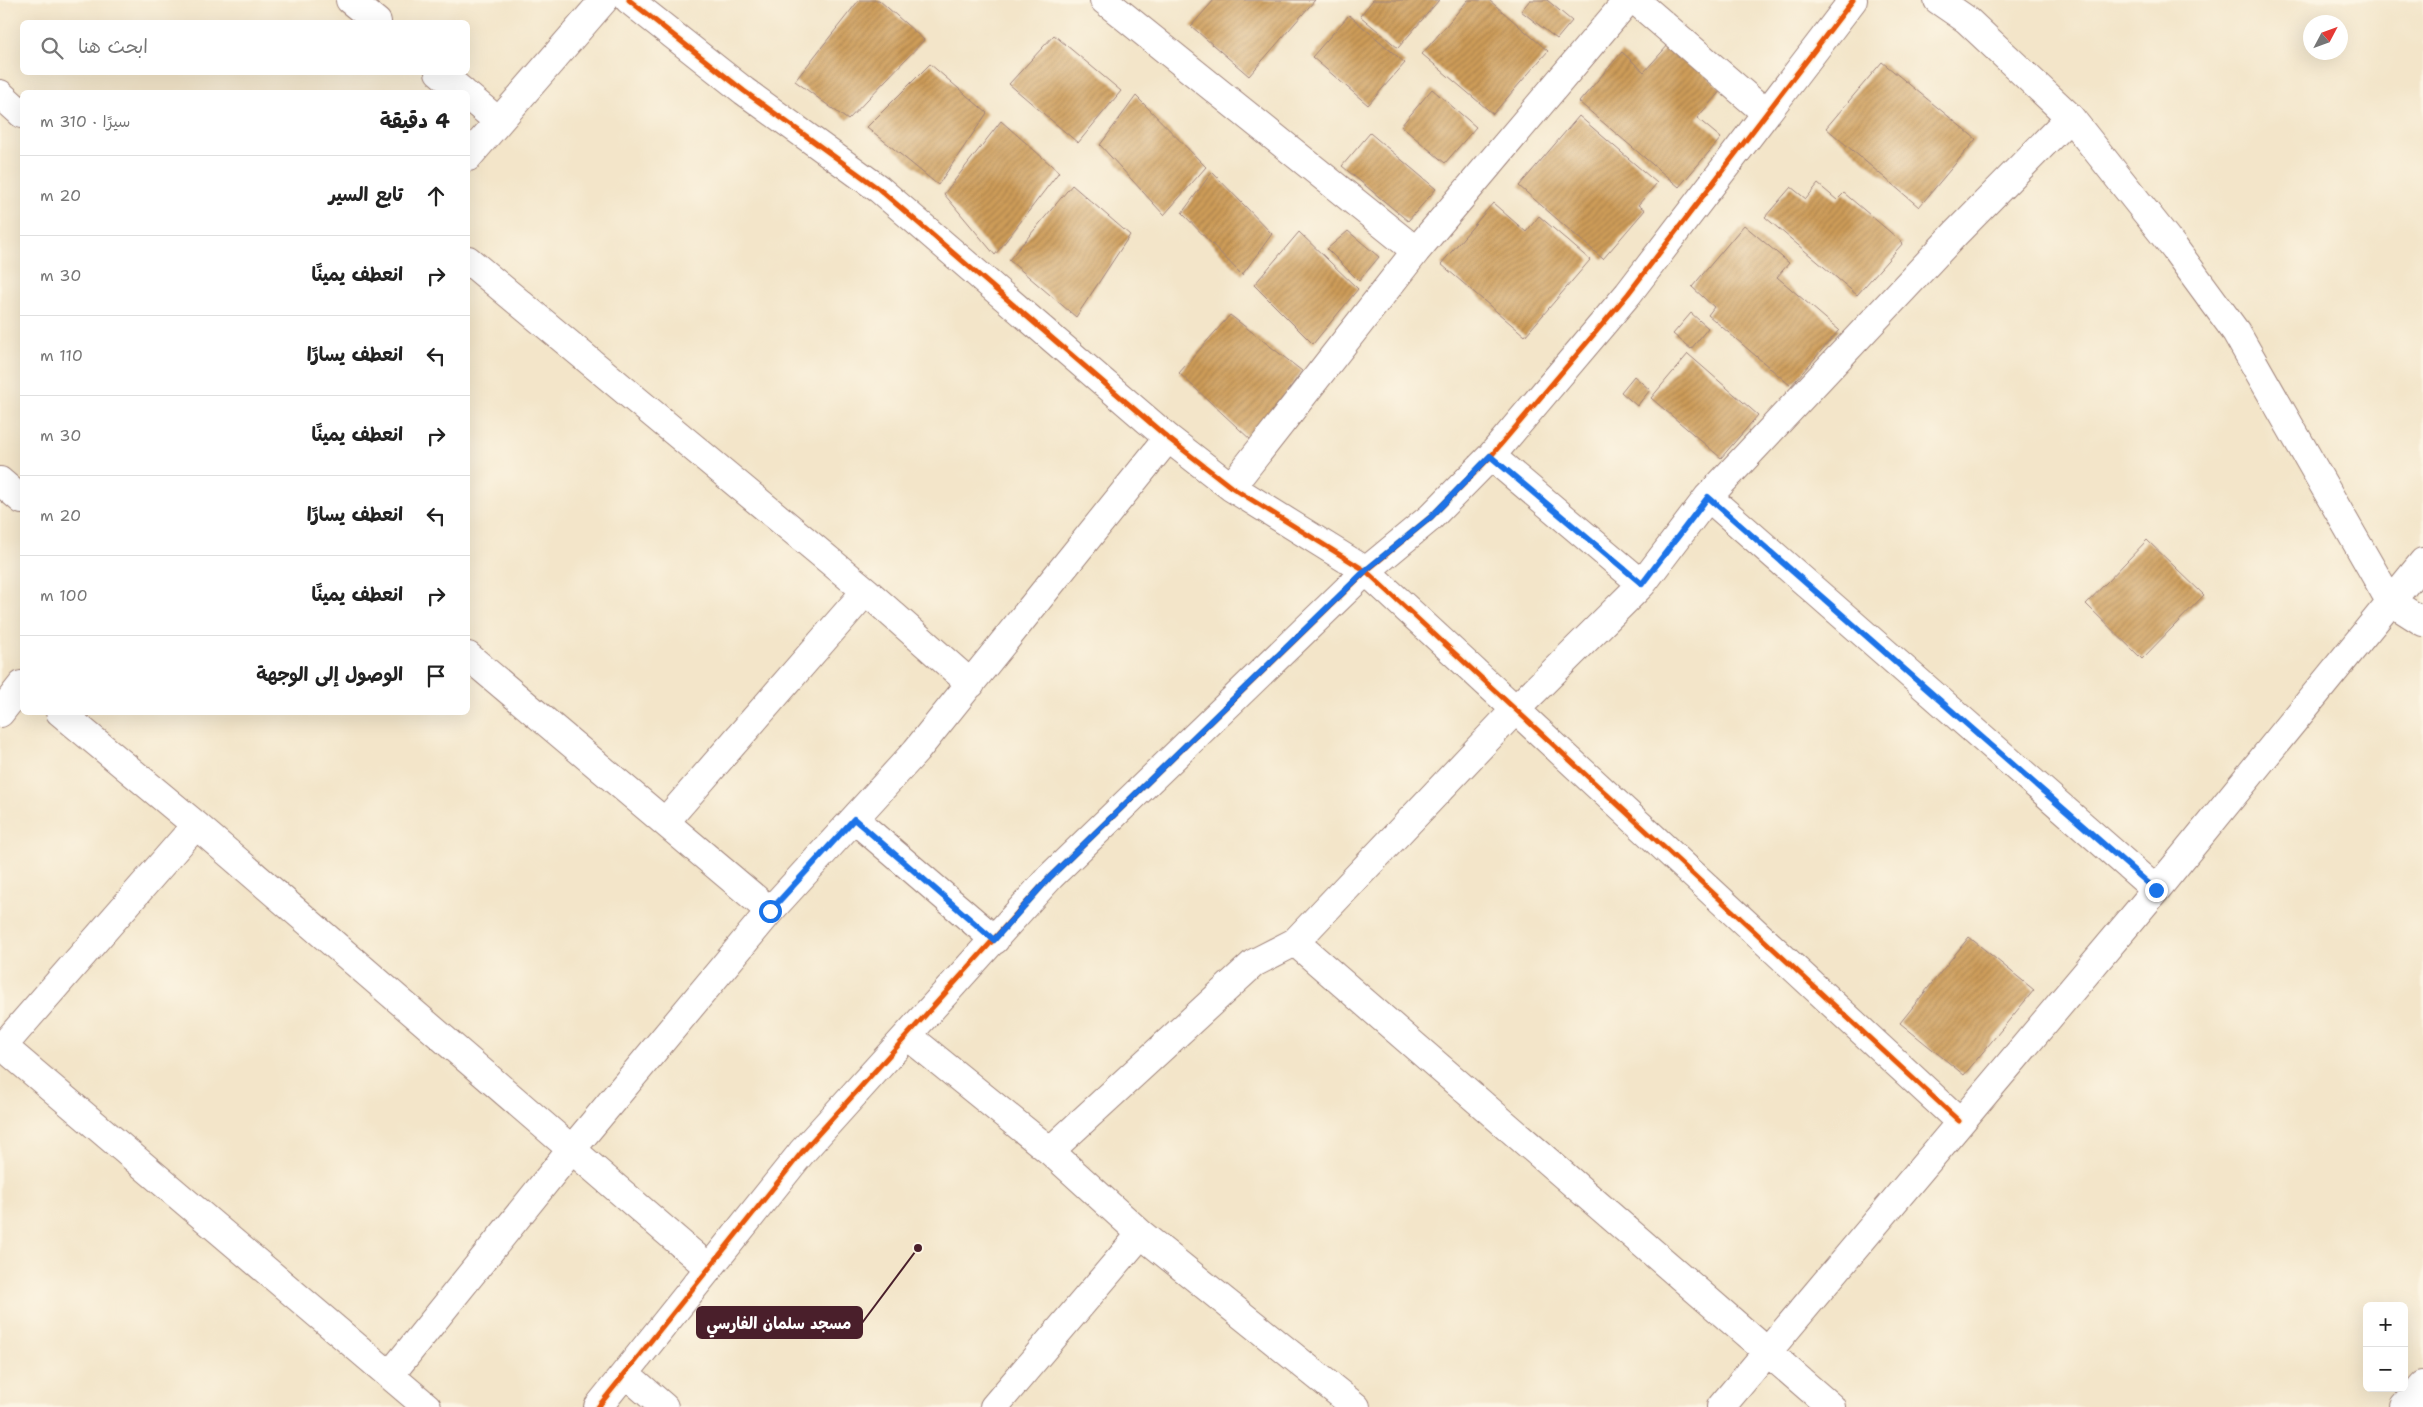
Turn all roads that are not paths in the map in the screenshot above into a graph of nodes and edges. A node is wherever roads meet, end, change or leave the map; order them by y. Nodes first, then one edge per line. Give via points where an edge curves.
1 (350, 0) edge
2 (604, 0) edge
3 (629, 0) edge
4 (1104, 0) edge
5 (1628, 0) edge
6 (1635, 0) edge
7 (1853, 0) edge
8 (1938, 0) edge
9 (375, 20) edge
10 (442, 75) edge
11 (460, 90) edge
12 (0, 94) edge
13 (470, 98) edge
14 (20, 112) edge
15 (1766, 113) junction
16 (2070, 117) junction
17 (498, 121) junction
18 (470, 155) edge
19 (1416, 251) junction
20 (470, 262) edge
21 (1168, 438) junction
22 (1490, 456) junction
23 (0, 482) edge
24 (1231, 487) junction
25 (1708, 497) junction
26 (20, 498) edge
27 (2423, 562) edge
28 (1366, 570) junction
29 (1642, 584) junction
30 (866, 592) junction
31 (2390, 601) junction
32 (2423, 622) edge
33 (470, 658) edge
34 (971, 684) junction
35 (20, 688) edge
36 (1516, 709) junction
37 (0, 713) edge
38 (64, 715) edge
39 (854, 819) junction
40 (665, 822) junction
41 (196, 825) junction
42 (2156, 890) junction
43 (770, 911) junction
44 (994, 940) junction
45 (1295, 942) junction
46 (908, 1036) junction
47 (1, 1045) edge
48 (1959, 1121) junction
49 (572, 1149) junction
50 (1050, 1151) junction
51 (1141, 1234) junction
52 (709, 1268) junction
53 (1766, 1352) junction
54 (626, 1374) junction
55 (390, 1375) junction
56 (2423, 1385) edge
57 (427, 1407) edge
58 (598, 1407) edge
59 (664, 1407) edge
60 (994, 1407) edge
61 (1356, 1407) edge
62 (1721, 1407) edge
63 (1831, 1407) edge
64 (2404, 1407) edge

1 - 9 street
2 - 17 street
3 - 21 street via 744,91 879,189
4 - 19 street
5 - 19 street
6 - 15 street
7 - 15 street
8 - 16 street via 1967,20
10 - 11 street
12 - 14 street
13 - 17 street
15 - 22 street via 1628,294
16 - 25 street via 1956,233
16 - 31 street via 2236,332
17 - 18 street
19 - 24 street
20 - 30 street
21 - 24 street
21 - 34 street
22 - 28 street via 1431,517
22 - 29 street
23 - 26 street
24 - 28 street
25 - 29 street
25 - 42 street
27 - 31 street
28 - 36 street
28 - 44 street via 1050,877
29 - 36 street
30 - 34 street
30 - 40 street
31 - 32 street
31 - 42 street
33 - 40 street
34 - 39 street
35 - 37 street
36 - 45 street
36 - 48 street
38 - 41 street
39 - 43 street
39 - 44 street
40 - 43 street
41 - 47 street
41 - 49 street
42 - 48 street
43 - 49 street
44 - 46 street
45 - 50 street via 1254,963
45 - 53 street
46 - 50 street
46 - 52 street via 802,1152
47 - 55 street
48 - 53 street
49 - 52 street
49 - 55 street
50 - 51 street
51 - 60 street
51 - 61 street
52 - 54 street
53 - 62 street
53 - 63 street
54 - 58 street
54 - 59 street
55 - 57 street
56 - 64 street

